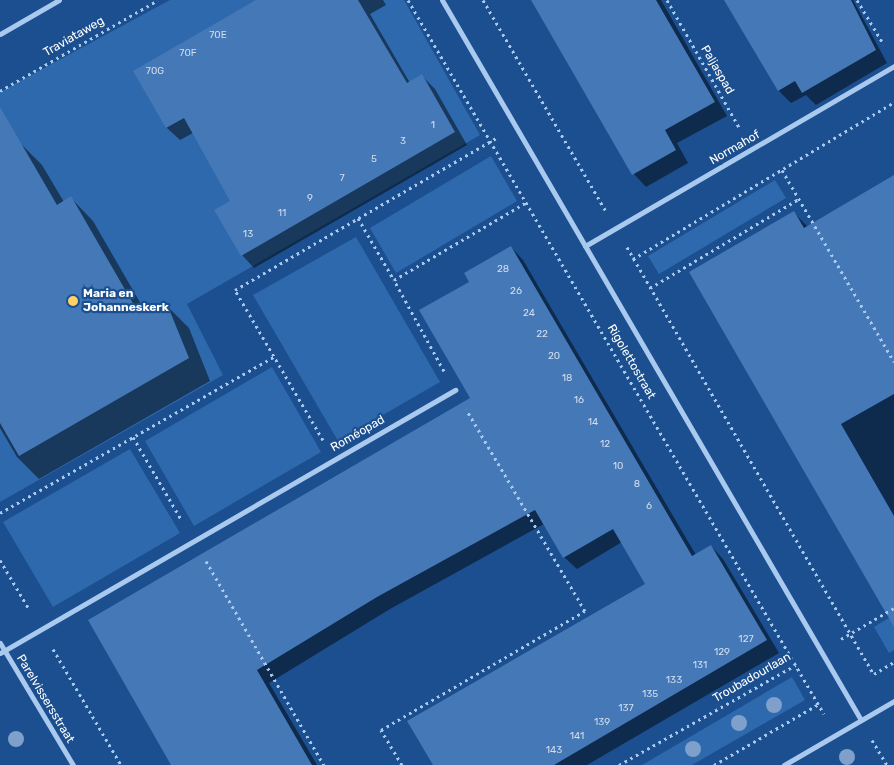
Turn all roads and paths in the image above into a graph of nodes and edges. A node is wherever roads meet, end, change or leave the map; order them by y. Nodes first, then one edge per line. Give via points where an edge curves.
1 (59, 0) edge
2 (158, 0) edge
3 (408, 0) edge
4 (442, 0) edge
5 (483, 0) edge
6 (667, 0) edge
7 (857, 0) edge
8 (0, 34) edge
9 (885, 47) dead end
10 (894, 66) edge
11 (0, 91) edge
12 (894, 102) edge
13 (516, 126) junction
14 (490, 141) junction
15 (752, 149) junction
16 (782, 170) junction
17 (552, 188) junction
18 (799, 199) junction
19 (526, 203) junction
20 (358, 218) junction
21 (615, 228) junction
22 (585, 246) junction
23 (633, 258) junction
24 (394, 280) junction
25 (650, 288) junction
26 (274, 357) junction
27 (894, 362) edge
28 (455, 390) junction
29 (133, 437) junction
30 (335, 459) junction
31 (0, 513) edge
32 (194, 541) junction
33 (0, 560) edge
34 (894, 608) edge
35 (41, 629) junction
36 (850, 633) junction
37 (0, 642) edge
38 (820, 650) junction
39 (2, 652) edge
40 (894, 662) edge
41 (796, 665) junction
42 (894, 701) edge
43 (819, 704) junction
44 (861, 720) junction
45 (836, 735) junction
46 (73, 765) edge
47 (121, 765) edge
48 (324, 765) edge
49 (402, 765) edge
50 (619, 765) edge
51 (714, 765) edge
52 (784, 765) edge

1 - 8 street
2 - 11 path, Traviataweg
3 - 14 path, Rigolettostraat
4 - 13 street, Rigolettostraat
5 - 21 path
6 - 15 path, Paljaspad
7 - 9 path
10 - 15 street, Normahof
12 - 16 path
13 - 14 path
13 - 17 street, Rigolettostraat
14 - 19 path, Rigolettostraat
14 - 20 path
15 - 21 street, Normahof
16 - 18 path
16 - 23 path
17 - 19 path
17 - 22 street, Rigolettostraat
18 - 25 path
18 - 27 path
19 - 24 path
19 - 41 path, Rigolettostraat
20 - 24 path
20 - 26 path via 235,290
21 - 22 street, Normahof
21 - 23 path
22 - 38 street, Rigolettostraat
23 - 25 path
24 - 28 path
25 - 36 path
26 - 29 path
26 - 30 path
28 - 30 street, Roméopad
28 - 49 path via 585,611 381,730
29 - 31 path
29 - 32 path
30 - 32 street, Roméopad
32 - 35 street, Roméopad
32 - 48 path
33 - 35 path
34 - 36 path, Troubadourlaan
35 - 39 street, Roméopad
35 - 47 path
36 - 38 path, Troubadourlaan
36 - 40 path via 874,674
37 - 39 street, Parelvissersstraat
38 - 41 path, Troubadourlaan
38 - 44 street, Rigolettostraat
39 - 46 street, Parelvissersstraat
41 - 43 path, Rigolettostraat
41 - 50 path, Troubadourlaan
42 - 44 street
43 - 45 path, Rigolettostraat
43 - 51 path
44 - 45 street
45 - 52 street

